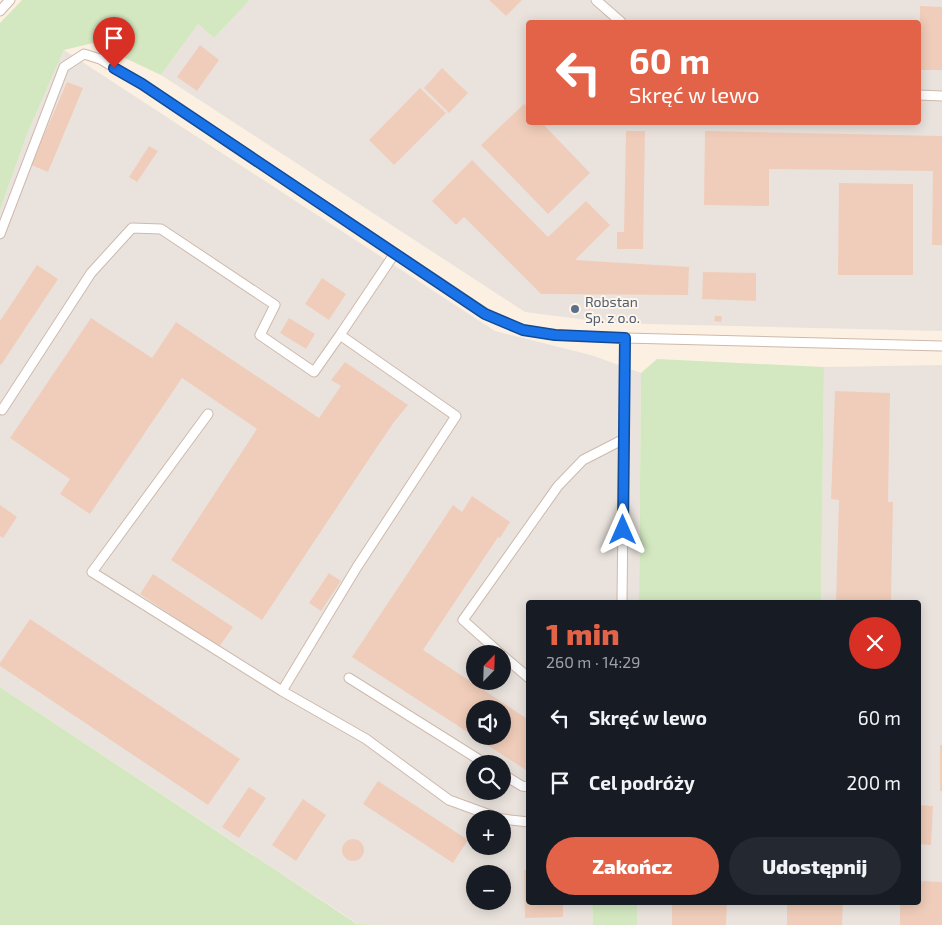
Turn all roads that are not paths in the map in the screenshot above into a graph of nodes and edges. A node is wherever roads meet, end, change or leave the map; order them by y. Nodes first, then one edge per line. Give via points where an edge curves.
1 (10, 0) edge
2 (596, 0) edge
3 (0, 10) edge
4 (619, 20) edge
5 (921, 95) edge
6 (942, 96) edge
7 (0, 234) edge
8 (395, 254) junction
9 (340, 335) junction
10 (625, 338) junction
11 (942, 346) edge
12 (2, 410) dead end
13 (208, 414) dead end
14 (624, 439) junction
15 (622, 600) edge
16 (492, 645) edge
17 (511, 662) edge
18 (526, 675) edge
19 (349, 678) dead end
20 (282, 691) junction
21 (472, 755) edge
22 (511, 779) edge
23 (526, 787) edge
24 (477, 810) edge
25 (511, 820) edge
26 (526, 822) edge

1 - 3 lane
2 - 4 lane
5 - 6 lane
7 - 8 lane via 64,68 84,54 100,59 142,84
8 - 9 lane
8 - 10 lane via 485,314 523,330
9 - 12 lane via 314,372 260,335 275,305 161,229 132,228 91,274
9 - 20 lane via 456,416 357,567
10 - 11 lane
10 - 14 lane
13 - 20 lane via 92,572
14 - 15 lane
14 - 16 lane via 583,460 558,486 463,620
17 - 18 lane
19 - 21 lane
20 - 24 lane via 366,739 450,800
22 - 23 lane
25 - 26 lane

